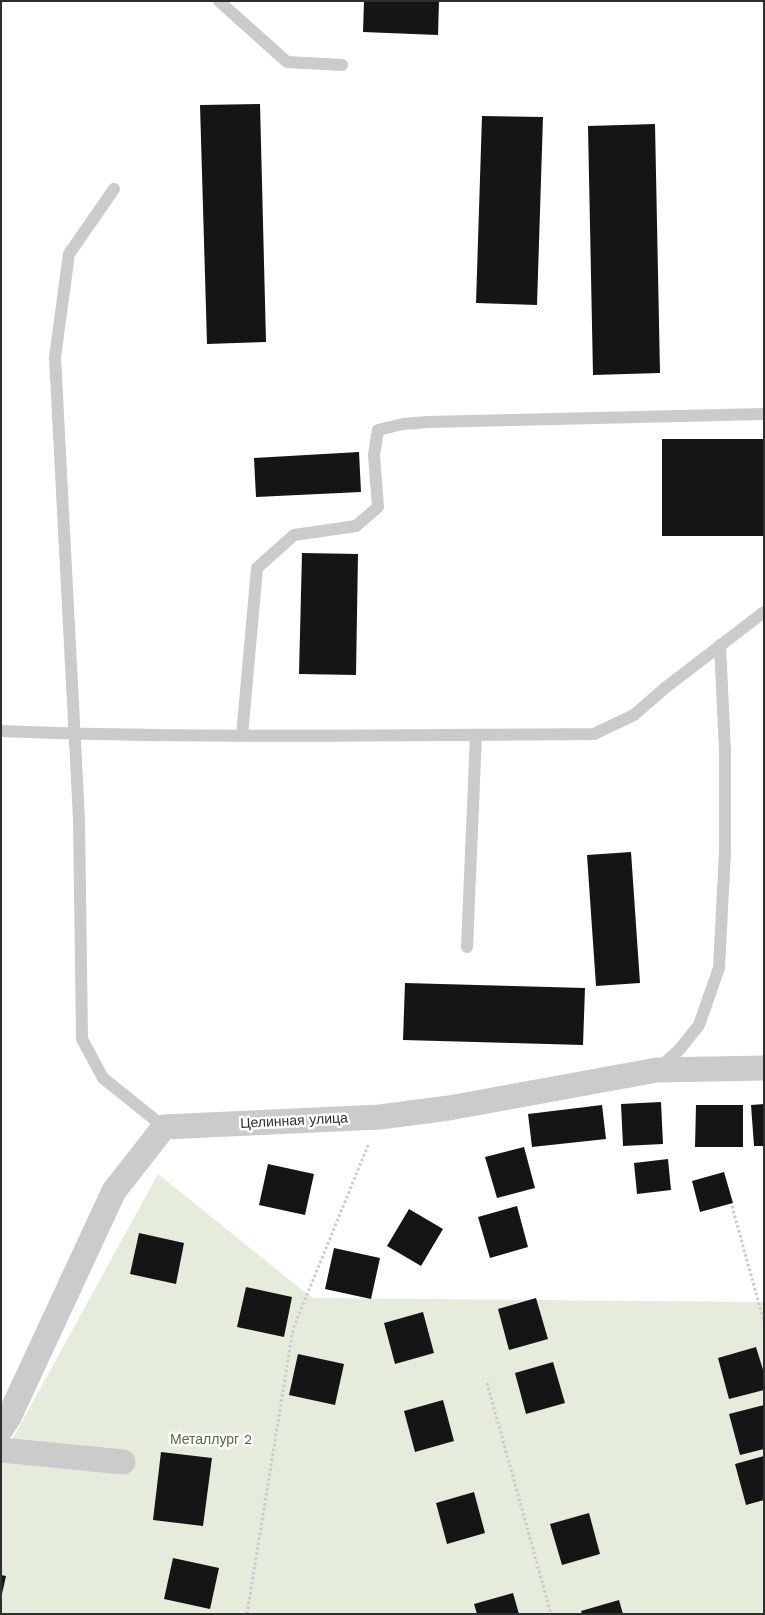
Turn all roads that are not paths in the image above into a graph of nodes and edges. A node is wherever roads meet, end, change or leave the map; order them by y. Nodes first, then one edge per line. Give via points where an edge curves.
1 (219, 1) edge
2 (342, 65) dead end
3 (114, 189) dead end
4 (764, 414) edge
5 (764, 612) edge
6 (720, 645) junction
7 (1, 731) edge
8 (75, 734) junction
9 (476, 735) junction
10 (242, 736) junction
11 (467, 947) dead end
12 (764, 1068) edge
13 (657, 1070) junction
14 (164, 1127) junction
15 (1, 1429) edge
16 (1, 1450) edge
17 (123, 1462) dead end

1 - 2 lane via 287,62
3 - 8 lane via 69,254 55,357
4 - 10 lane via 428,422 378,430 374,455 378,507 356,526 294,534 257,568
5 - 6 lane
6 - 9 lane via 634,715 594,734
6 - 13 lane via 725,851 718,968 699,1025
7 - 8 lane
8 - 10 lane
8 - 14 lane via 80,829 82,1039 103,1078
9 - 10 lane
9 - 11 lane
12 - 13 street, Целинная улица
13 - 14 street, Целинная улица via 449,1108 380,1117
14 - 15 street via 114,1191
16 - 17 street

